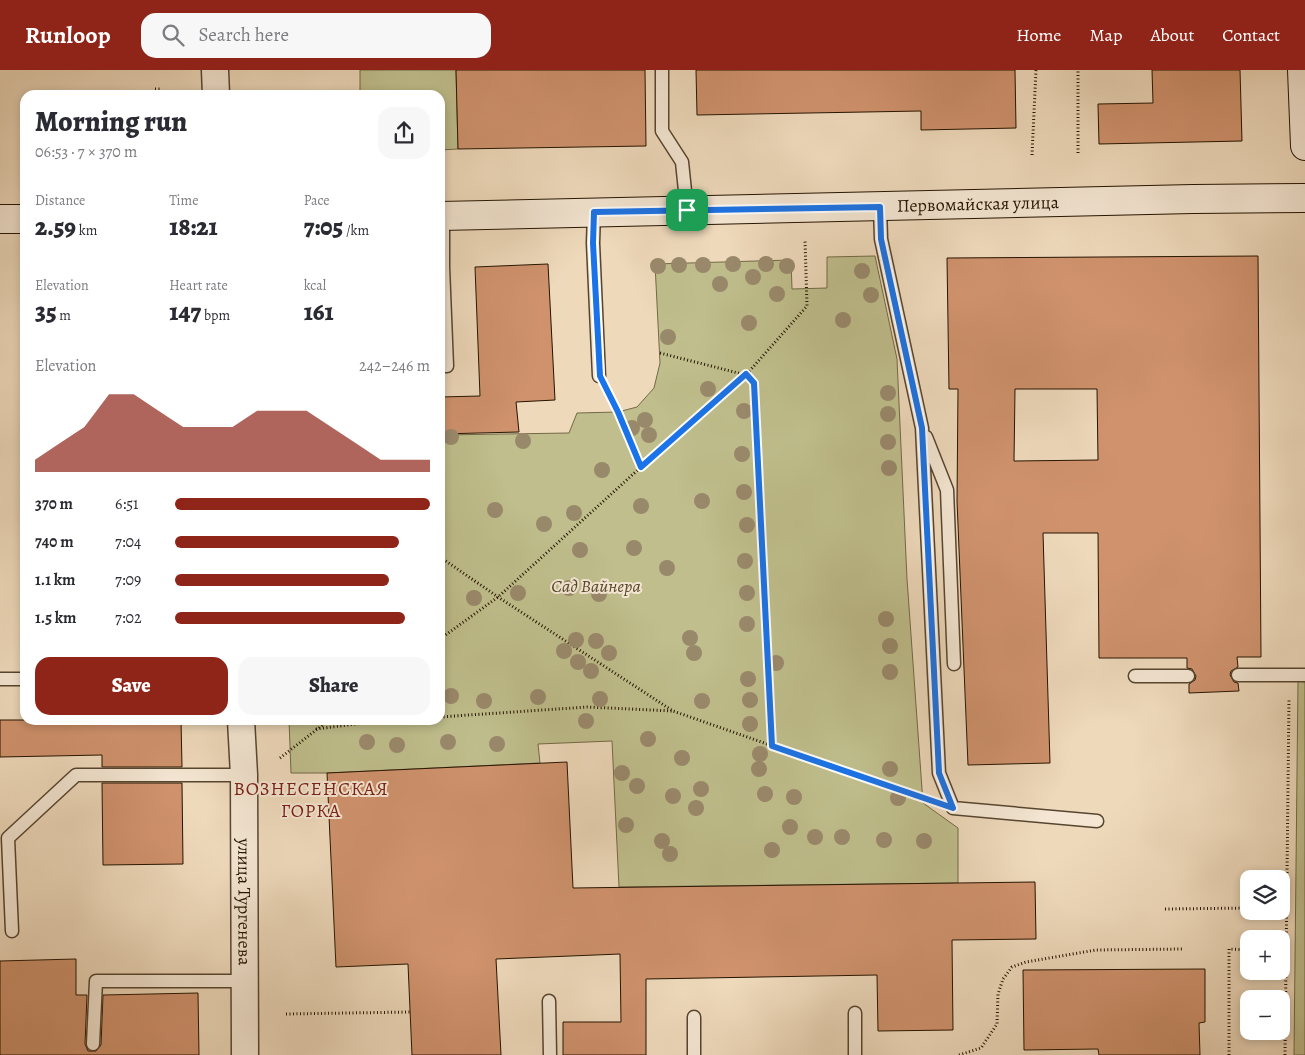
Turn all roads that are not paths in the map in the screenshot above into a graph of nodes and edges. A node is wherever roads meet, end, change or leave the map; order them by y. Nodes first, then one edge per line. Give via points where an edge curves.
1 (215, 70) edge
2 (662, 70) edge
3 (1302, 70) edge
4 (216, 90) edge
5 (1305, 146) edge
6 (1305, 198) edge
7 (880, 207) junction
8 (687, 210) junction
9 (594, 212) junction
10 (445, 216) edge
11 (0, 218) edge
12 (20, 219) edge
13 (445, 317) edge
14 (445, 366) edge
15 (600, 376) road end
16 (922, 428) junction
17 (954, 664) dead end
18 (1238, 675) dead end
19 (1305, 675) edge
20 (1134, 676) dead end
21 (1188, 676) dead end
22 (0, 679) edge
23 (20, 679) edge
24 (241, 725) edge
25 (244, 775) junction
26 (1097, 820) dead end
27 (12, 931) dead end
28 (245, 981) junction
29 (549, 1001) dead end
30 (855, 1013) dead end
31 (694, 1018) dead end
32 (93, 1044) dead end
33 (245, 1055) edge
34 (550, 1055) edge
35 (694, 1055) edge
36 (855, 1055) edge

1 - 4 street
2 - 8 lane via 662,131 682,162
3 - 5 street
6 - 7 street, Первомайская улица
7 - 8 street, Первомайская улица
7 - 16 lane via 881,239
8 - 9 street, Первомайская улица
9 - 10 street, Первомайская улица
9 - 15 lane
11 - 12 street
13 - 14 lane
16 - 17 lane via 947,490
16 - 26 lane via 939,773 953,808
18 - 19 lane
20 - 21 lane
22 - 23 lane
24 - 25 street, улица Тургенева
25 - 27 lane via 76,775 8,838
25 - 28 street, улица Тургенева
28 - 32 lane via 96,981
28 - 33 street, улица Тургенева
29 - 34 lane
30 - 36 lane
31 - 35 lane

